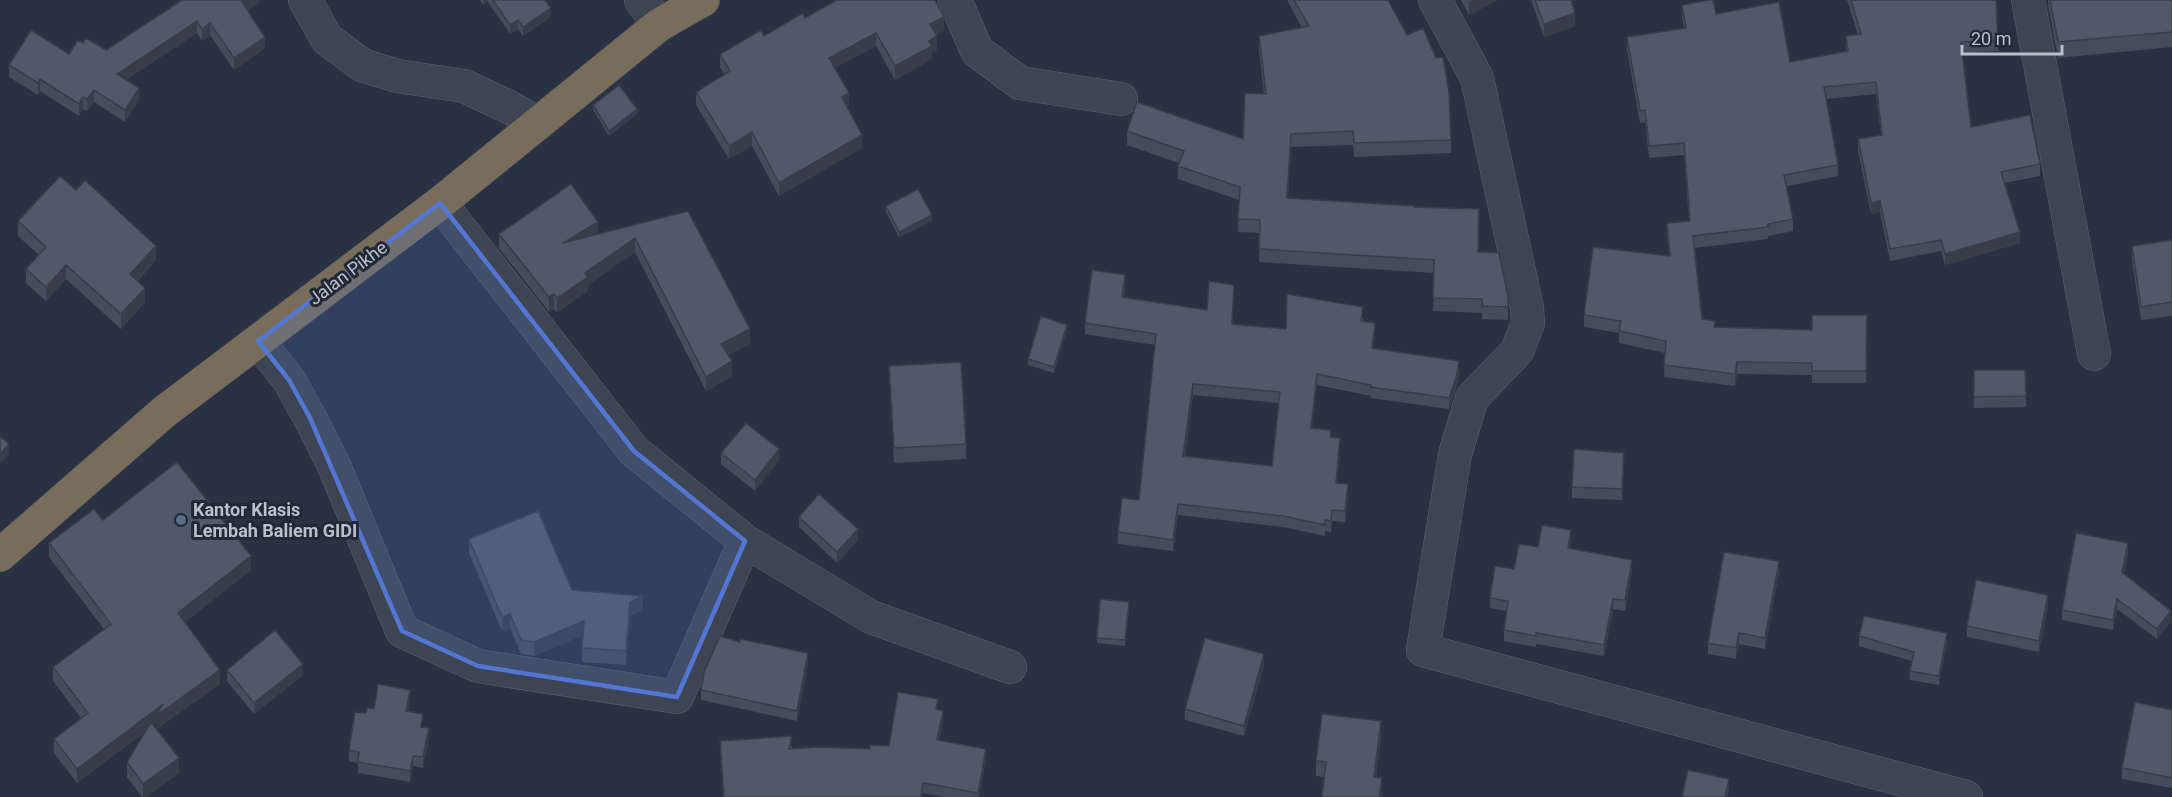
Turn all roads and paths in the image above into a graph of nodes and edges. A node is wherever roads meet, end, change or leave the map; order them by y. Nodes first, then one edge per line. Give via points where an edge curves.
1 (305, 0) edge
2 (703, 0) edge
3 (955, 0) edge
4 (1435, 0) edge
5 (2028, 0) edge
6 (650, 13) edge
7 (1121, 99) dead end
8 (538, 124) junction
9 (440, 203) junction
10 (258, 341) junction
11 (2094, 354) dead end
12 (745, 542) junction
13 (0, 555) edge
14 (1010, 667) dead end
15 (1966, 797) edge

1 - 8 street via 327,39 362,65 397,76 464,86
2 - 6 highway, Jalan Pikhe
3 - 7 street via 977,51 1020,83
4 - 15 street via 1477,78 1528,323 1517,351 1472,398 1455,454 1423,651
5 - 11 street
6 - 8 highway, Jalan Pikhe
8 - 9 highway, Jalan Pikhe
9 - 10 highway, Jalan Pikhe
9 - 12 street via 634,451
10 - 12 street via 289,380 325,448 402,631 478,666 677,697
10 - 13 highway, Jalan Pikhe via 164,412
12 - 14 street via 871,617

